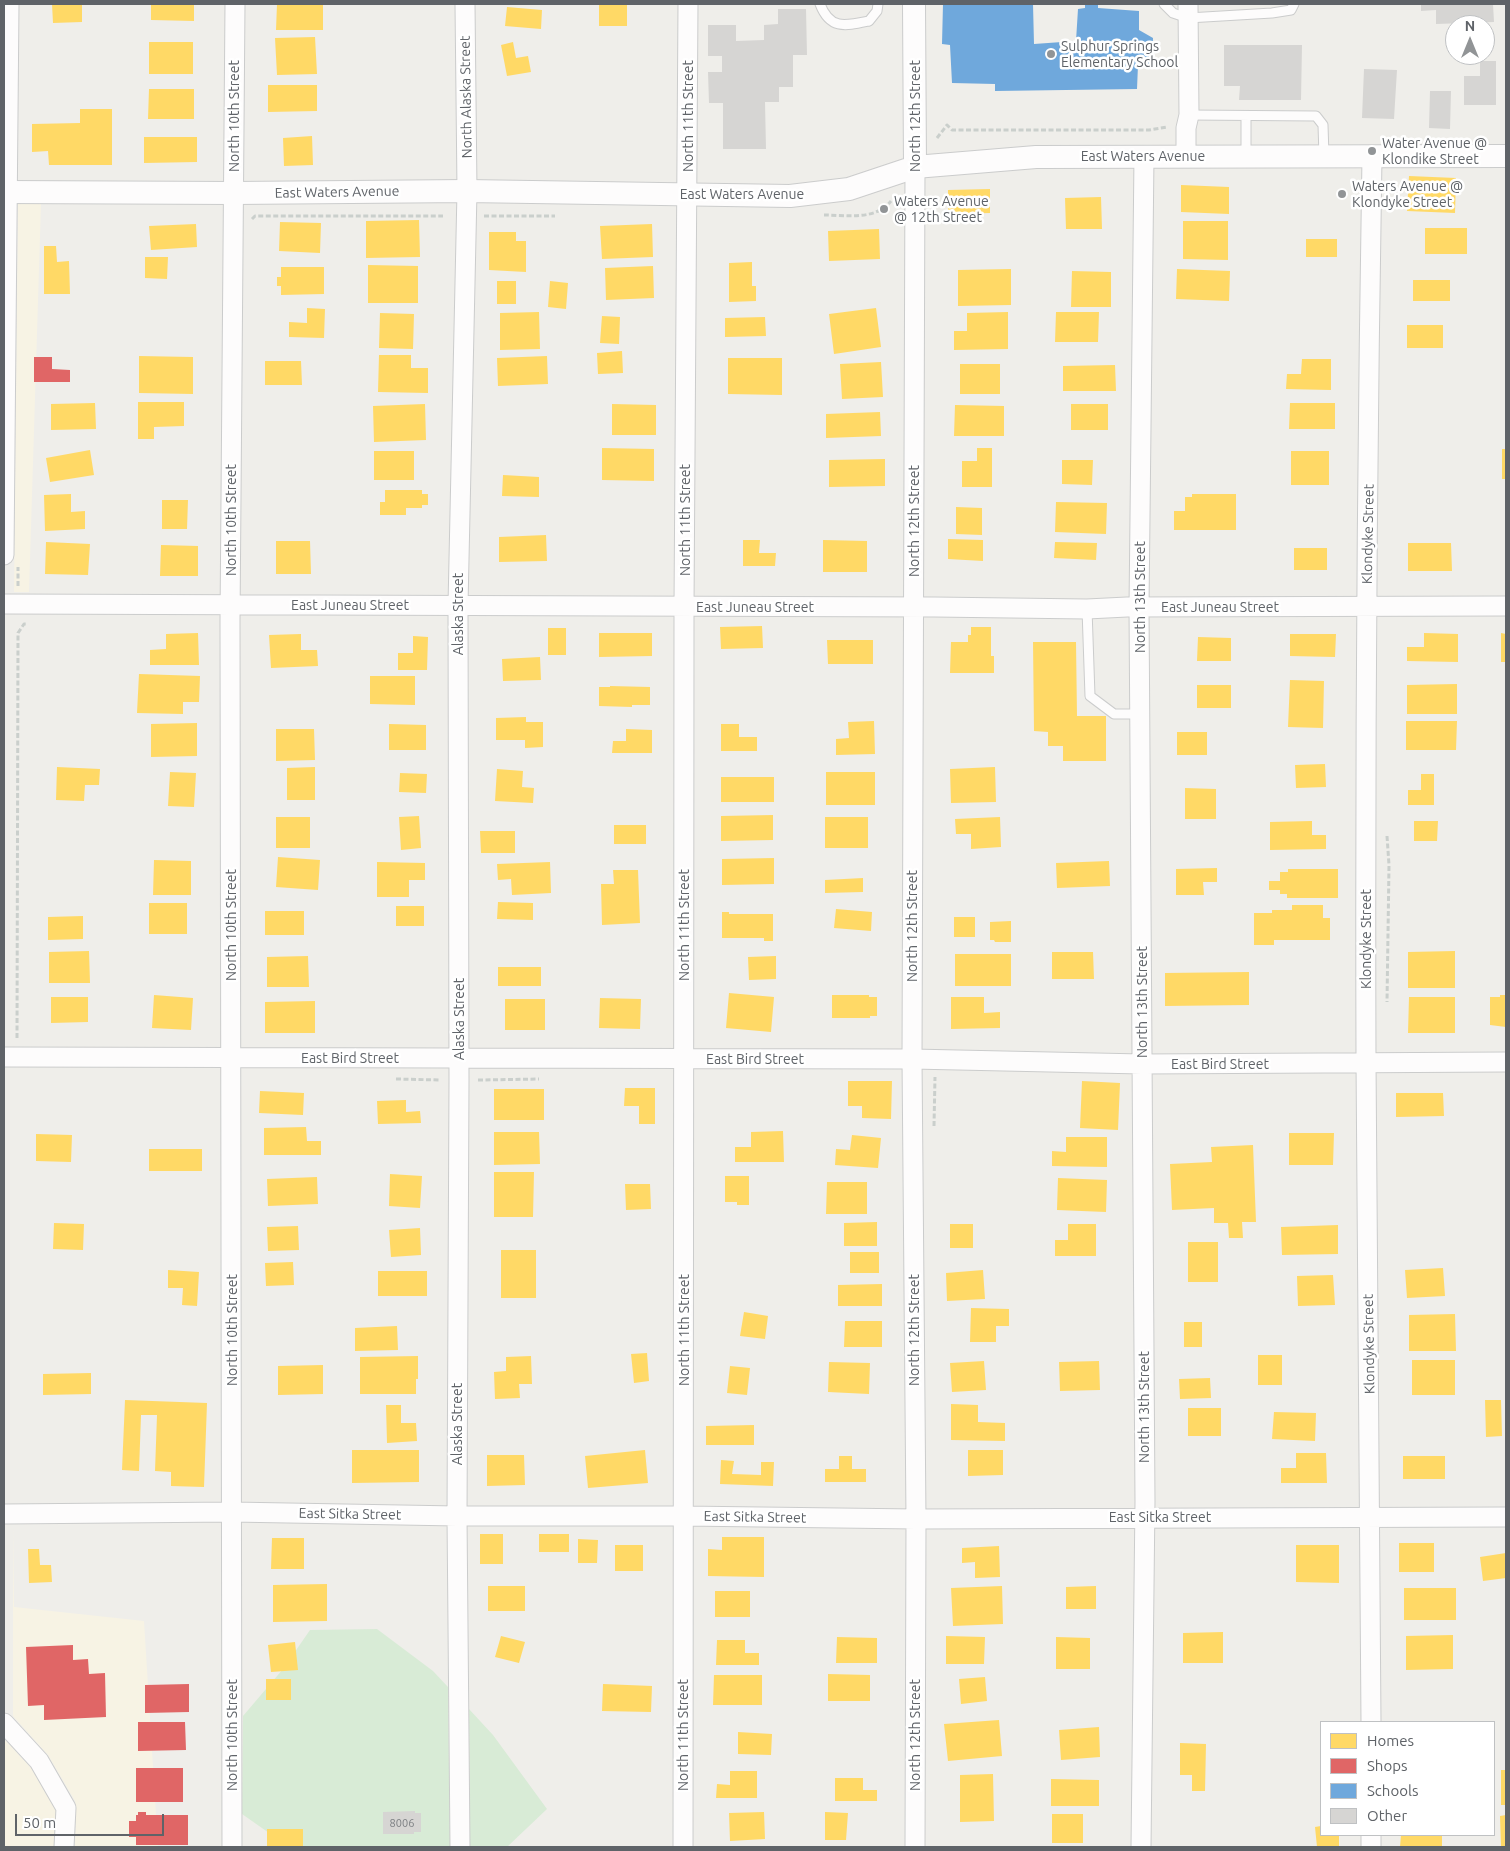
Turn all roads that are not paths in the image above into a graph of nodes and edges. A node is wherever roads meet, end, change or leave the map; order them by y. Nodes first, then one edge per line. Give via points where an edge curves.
1 (9, 4) edge
2 (235, 4) edge
3 (465, 4) edge
4 (688, 4) edge
5 (820, 4) edge
6 (878, 4) edge
7 (914, 4) edge
8 (1164, 4) edge
9 (1294, 4) edge
10 (1188, 11) edge
11 (1189, 115) junction
12 (1246, 116) junction
13 (6, 138) edge
14 (1186, 155) junction
15 (1246, 155) junction
16 (1144, 156) junction
17 (1324, 156) junction
18 (1372, 156) junction
19 (1506, 156) edge
20 (915, 167) junction
21 (467, 191) junction
22 (6, 192) edge
23 (234, 193) junction
24 (688, 194) junction
25 (11, 557) edge
26 (4, 604) edge
27 (231, 605) junction
28 (458, 605) junction
29 (684, 606) junction
30 (1367, 606) junction
31 (1506, 606) edge
32 (1140, 607) junction
33 (913, 608) junction
34 (1087, 609) junction
35 (1140, 714) junction
36 (4, 1057) edge
37 (231, 1057) junction
38 (459, 1058) junction
39 (684, 1059) junction
40 (912, 1059) junction
41 (1506, 1062) edge
42 (1366, 1063) junction
43 (1142, 1064) junction
44 (232, 1512) junction
45 (4, 1514) edge
46 (457, 1516) junction
47 (684, 1516) junction
48 (1145, 1517) junction
49 (1371, 1517) junction
50 (1506, 1517) edge
51 (916, 1519) junction
52 (1371, 1721) edge
53 (4, 1723) edge
54 (64, 1847) edge
55 (232, 1847) edge
56 (460, 1847) edge
57 (683, 1847) edge
58 (915, 1847) edge
59 (1141, 1847) edge

1 - 13 street
2 - 23 street, North 10th Street
3 - 21 street, North Alaska Street
4 - 24 street, North 11th Street
5 - 6 lane via 825,16 837,25 869,21 877,12
7 - 20 street, North 12th Street
8 - 10 lane via 1173,14
9 - 10 lane via 1291,10 1272,14
10 - 11 street
11 - 12 lane
11 - 14 street
12 - 15 lane
12 - 17 lane via 1316,116 1323,125
13 - 22 street
14 - 15 street, East Waters Avenue
14 - 16 street, East Waters Avenue
15 - 17 street, East Waters Avenue
16 - 20 street, East Waters Avenue via 1036,157
16 - 32 street, North 13th Street
17 - 18 street, East Waters Avenue
18 - 19 street, East Waters Avenue
18 - 30 street, Klondyke Street
20 - 24 street, East Waters Avenue via 849,189 790,196
20 - 33 street, North 12th Street
21 - 23 street, East Waters Avenue
21 - 24 street, East Waters Avenue
21 - 28 street, Alaska Street
22 - 23 street, East Waters Avenue
22 - 25 street
23 - 27 street, North 10th Street
24 - 29 street, North 11th Street
26 - 27 street, East Juneau Street
27 - 28 street, East Juneau Street
27 - 37 street, North 10th Street
28 - 29 street, East Juneau Street
28 - 38 street, Alaska Street
29 - 33 street, East Juneau Street
29 - 39 street, North 11th Street
30 - 31 street, East Juneau Street
30 - 32 street, East Juneau Street
30 - 42 street, Klondyke Street
32 - 34 street, East Juneau Street
32 - 35 street, North 13th Street
33 - 34 street, East Juneau Street
33 - 40 street, North 12th Street
34 - 35 lane via 1090,696 1114,714
35 - 43 street, North 13th Street
36 - 37 street, East Bird Street
37 - 38 street, East Bird Street
37 - 44 street, North 10th Street
38 - 39 street, East Bird Street
38 - 46 street, Alaska Street
39 - 40 street, East Bird Street
39 - 47 street, North 11th Street
40 - 43 street, East Bird Street
40 - 51 street, North 12th Street
41 - 42 street, East Bird Street
42 - 43 street, East Bird Street
42 - 49 street, Klondyke Street
43 - 48 street, North 13th Street
44 - 45 street, East Sitka Street
44 - 46 street, East Sitka Street
44 - 55 street, North 10th Street
46 - 47 street, East Sitka Street
46 - 56 street, Alaska Street
47 - 51 street, East Sitka Street
47 - 57 street, North 11th Street
48 - 49 street, East Sitka Street
48 - 51 street, East Sitka Street
48 - 59 street, North 13th Street
49 - 50 street, East Sitka Street
49 - 52 street, Klondyke Street
51 - 58 street, North 12th Street
53 - 54 street via 39,1761 66,1808

